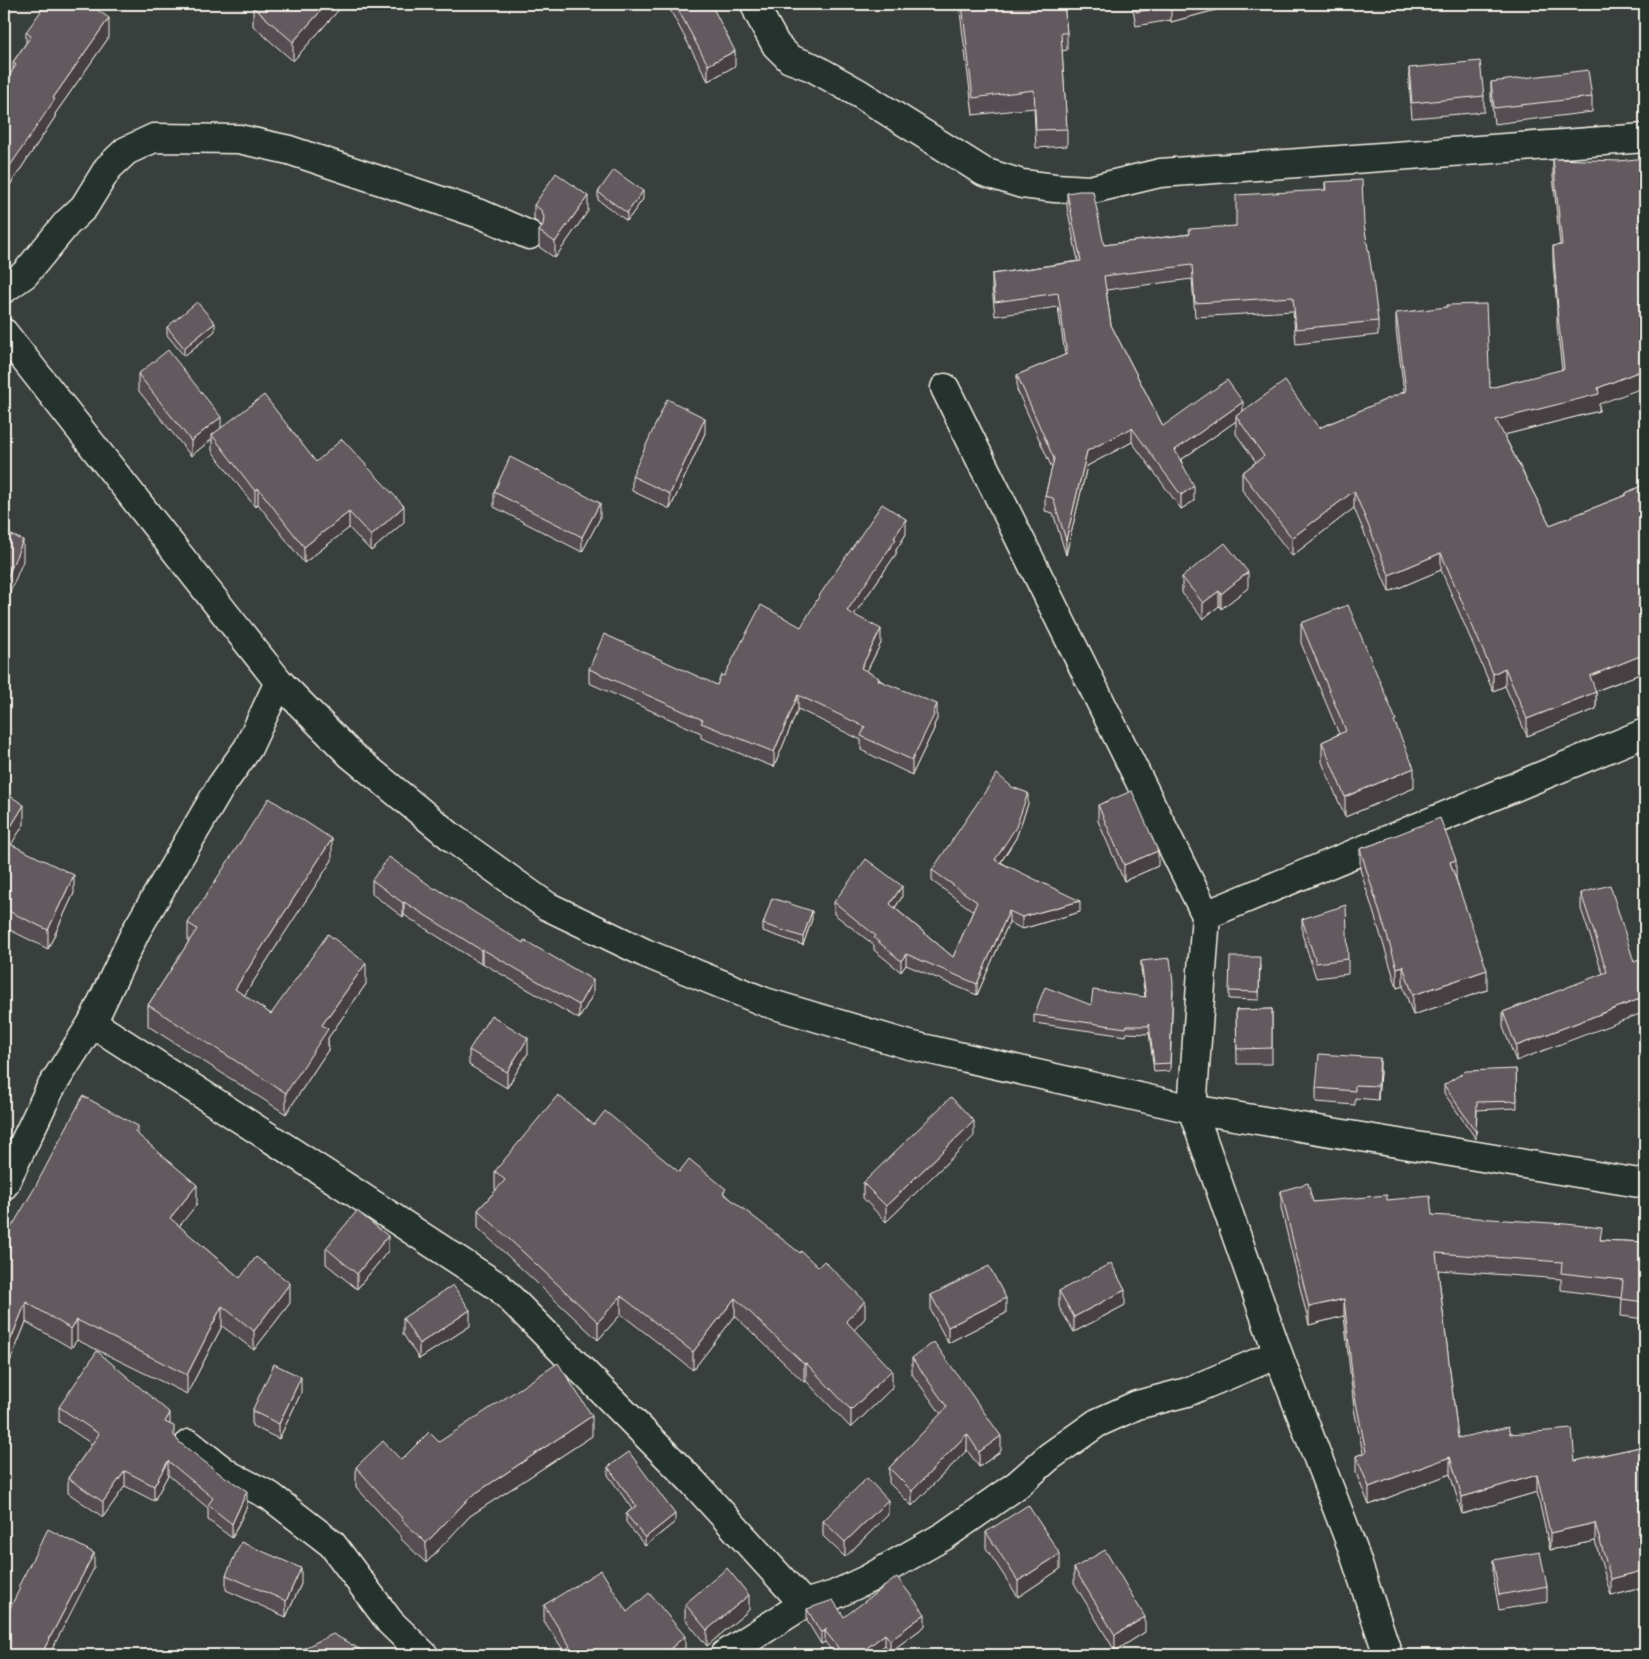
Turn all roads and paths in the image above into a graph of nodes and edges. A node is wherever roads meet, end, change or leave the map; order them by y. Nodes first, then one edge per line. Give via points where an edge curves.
1 (755, 4) edge
2 (1645, 138) edge
3 (529, 235) dead end
4 (4, 289) edge
5 (4, 333) edge
6 (945, 388) dead end
7 (279, 682) junction
8 (1645, 733) edge
9 (1206, 915) junction
10 (92, 1023) junction
11 (1192, 1109) junction
12 (1645, 1184) edge
13 (4, 1185) edge
14 (1278, 1354) junction
15 (189, 1444) dead end
16 (804, 1604) junction
17 (424, 1655) edge
18 (724, 1655) edge
19 (1388, 1655) edge

1 - 2 street via 776,45 790,59 812,67 860,94 984,172 1022,184 1089,190 1160,173
3 - 4 street via 483,215 289,150 239,139 154,138 126,150 108,168 84,207 25,274
5 - 7 street
6 - 9 street
7 - 10 street via 248,748 212,802 136,931
7 - 11 street via 351,755 456,840 546,906 645,953 765,1002 909,1045
8 - 9 street
9 - 11 street
10 - 13 street via 50,1090
10 - 16 street via 499,1287 693,1482
11 - 12 street
11 - 14 street
14 - 16 street via 1187,1392 1137,1405 1097,1423 1049,1457 1017,1486 944,1536 868,1579
14 - 19 street via 1352,1547
15 - 17 street via 229,1474 270,1496 332,1544 390,1622
16 - 18 street

